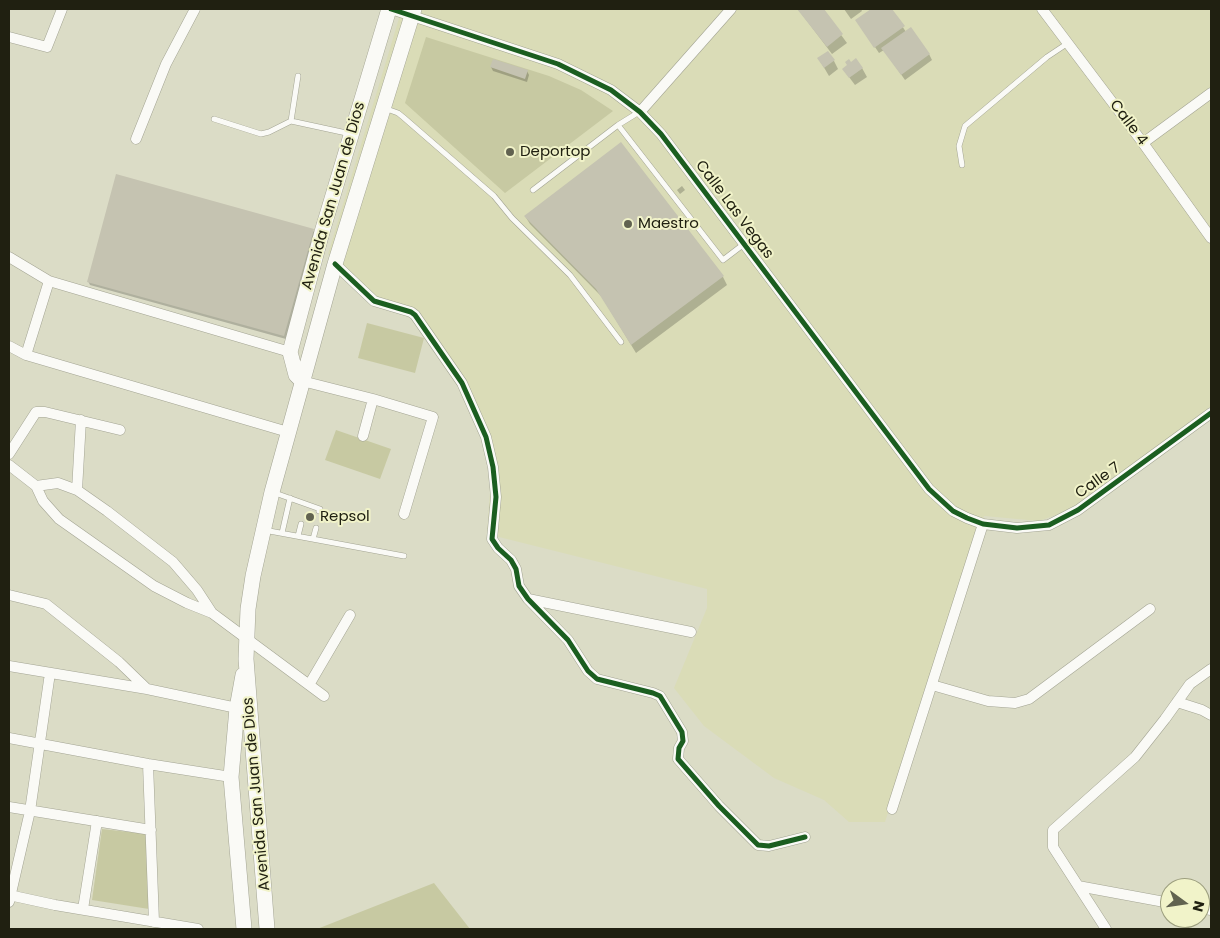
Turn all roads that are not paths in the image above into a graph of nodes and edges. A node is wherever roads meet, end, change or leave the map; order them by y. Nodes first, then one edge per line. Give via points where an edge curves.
1 (62, 9) edge
2 (195, 9) edge
3 (390, 9) edge
4 (731, 9) edge
5 (1042, 9) edge
6 (413, 12) edge
7 (9, 37) edge
8 (1068, 43) junction
9 (298, 76) dead end
10 (1211, 92) edge
11 (384, 108) junction
12 (640, 112) junction
13 (214, 119) dead end
14 (291, 121) junction
15 (618, 125) junction
16 (351, 134) junction
17 (136, 139) dead end
18 (1143, 143) junction
19 (962, 165) dead end
20 (533, 190) dead end
21 (1211, 238) edge
22 (744, 244) junction
23 (9, 257) edge
24 (335, 264) junction
25 (49, 281) junction
26 (620, 342) dead end
27 (9, 346) edge
28 (290, 352) junction
29 (26, 355) junction
30 (302, 381) junction
31 (373, 399) junction
32 (1211, 413) edge
33 (81, 420) junction
34 (120, 430) dead end
35 (288, 432) junction
36 (364, 436) dead end
37 (9, 454) edge
38 (9, 464) edge
39 (36, 486) junction
40 (77, 490) junction
41 (272, 492) junction
42 (290, 498) junction
43 (319, 511) dead end
44 (404, 514) dead end
45 (301, 524) dead end
46 (983, 524) junction
47 (316, 528) dead end
48 (262, 530) junction
49 (282, 533) junction
50 (298, 536) junction
51 (313, 539) junction
52 (404, 556) dead end
53 (9, 595) edge
54 (528, 599) junction
55 (1150, 610) dead end
56 (212, 613) junction
57 (350, 615) dead end
58 (691, 632) dead end
59 (246, 638) junction
60 (246, 659) junction
61 (9, 666) edge
62 (1211, 669) edge
63 (50, 673) junction
64 (309, 684) junction
65 (932, 685) junction
66 (147, 689) junction
67 (324, 696) dead end
68 (1177, 702) junction
69 (237, 708) junction
70 (1211, 715) edge
71 (9, 738) edge
72 (40, 743) junction
73 (148, 764) junction
74 (230, 777) junction
75 (9, 807) edge
76 (892, 809) dead end
77 (30, 811) junction
78 (97, 821) junction
79 (151, 830) junction
80 (805, 838) dead end
81 (1078, 886) junction
82 (9, 897) edge
83 (1160, 901) edge
84 (83, 909) junction
85 (154, 922) junction
86 (198, 929) edge
87 (244, 929) edge
88 (268, 929) edge
89 (1106, 929) edge

1 - 7 street via 47,47
2 - 17 street via 166,64
3 - 6 street, Calle Las Vegas
3 - 16 main road, Avenida San Juan de Dios
4 - 12 street
5 - 8 street, Calle 4
6 - 11 main road, Avenida San Juan de Dios
6 - 12 street, Calle Las Vegas via 574,71 610,90
8 - 18 street, Calle 4
8 - 19 lane via 965,126 959,146
9 - 14 lane
10 - 18 street
11 - 24 main road, Avenida San Juan de Dios
11 - 26 lane via 398,113 494,196 570,275
12 - 15 lane
12 - 22 street, Calle Las Vegas via 661,134
13 - 14 lane via 261,134
14 - 16 lane
15 - 20 lane
15 - 22 lane via 723,260
16 - 28 main road, Avenida San Juan de Dios
18 - 21 street, Calle 4
22 - 46 street, Calle Las Vegas via 929,489 953,511
23 - 25 street
24 - 30 main road, Avenida San Juan de Dios
24 - 54 street via 374,301 415,315 462,383 486,437 493,467 496,497 492,539 511,560 519,586
25 - 28 street
25 - 29 street
27 - 29 street
28 - 30 main road via 296,375
29 - 35 street
30 - 31 street
30 - 35 main road, Avenida San Juan de Dios
31 - 36 street
31 - 44 street via 433,417
32 - 46 street, Calle 7 via 1078,510 1048,524 1017,528
33 - 34 street
33 - 37 street via 36,412
33 - 40 street
35 - 41 main road, Avenida San Juan de Dios
38 - 39 street
39 - 40 street via 58,483
39 - 56 street via 59,519 115,560 154,586
40 - 56 street via 173,562
41 - 42 lane
41 - 48 main road, Avenida San Juan de Dios
42 - 43 lane
42 - 49 lane
45 - 50 lane
46 - 65 street
47 - 51 lane
48 - 49 lane
48 - 59 main road, Avenida San Juan de Dios
49 - 50 lane
50 - 51 lane
51 - 52 lane
53 - 66 street via 46,604 119,662
54 - 58 street
54 - 80 street via 568,640 588,672 598,680 660,696 682,732 678,759 758,844 769,846
55 - 65 street via 1028,699 1015,703 988,701
56 - 59 street
57 - 64 street
59 - 60 main road, Avenida San Juan de Dios
59 - 64 street
60 - 69 main road, Avenida San Juan de Dios
60 - 88 main road, Avenida San Juan de Dios
61 - 63 street
62 - 68 street via 1190,684
63 - 66 street
63 - 72 street
64 - 67 street
65 - 76 street
66 - 69 street
68 - 70 street
68 - 81 street via 1135,757 1053,830 1053,847
69 - 74 main road, Avenida San Juan de Dios
71 - 72 street
72 - 73 street
72 - 77 street
73 - 74 street
73 - 79 street
74 - 87 main road, Avenida San Juan de Dios
75 - 77 street
77 - 78 street
77 - 82 street
78 - 79 street
78 - 84 street
79 - 85 street
81 - 83 street
81 - 89 street
82 - 84 street
84 - 85 street
85 - 86 street

